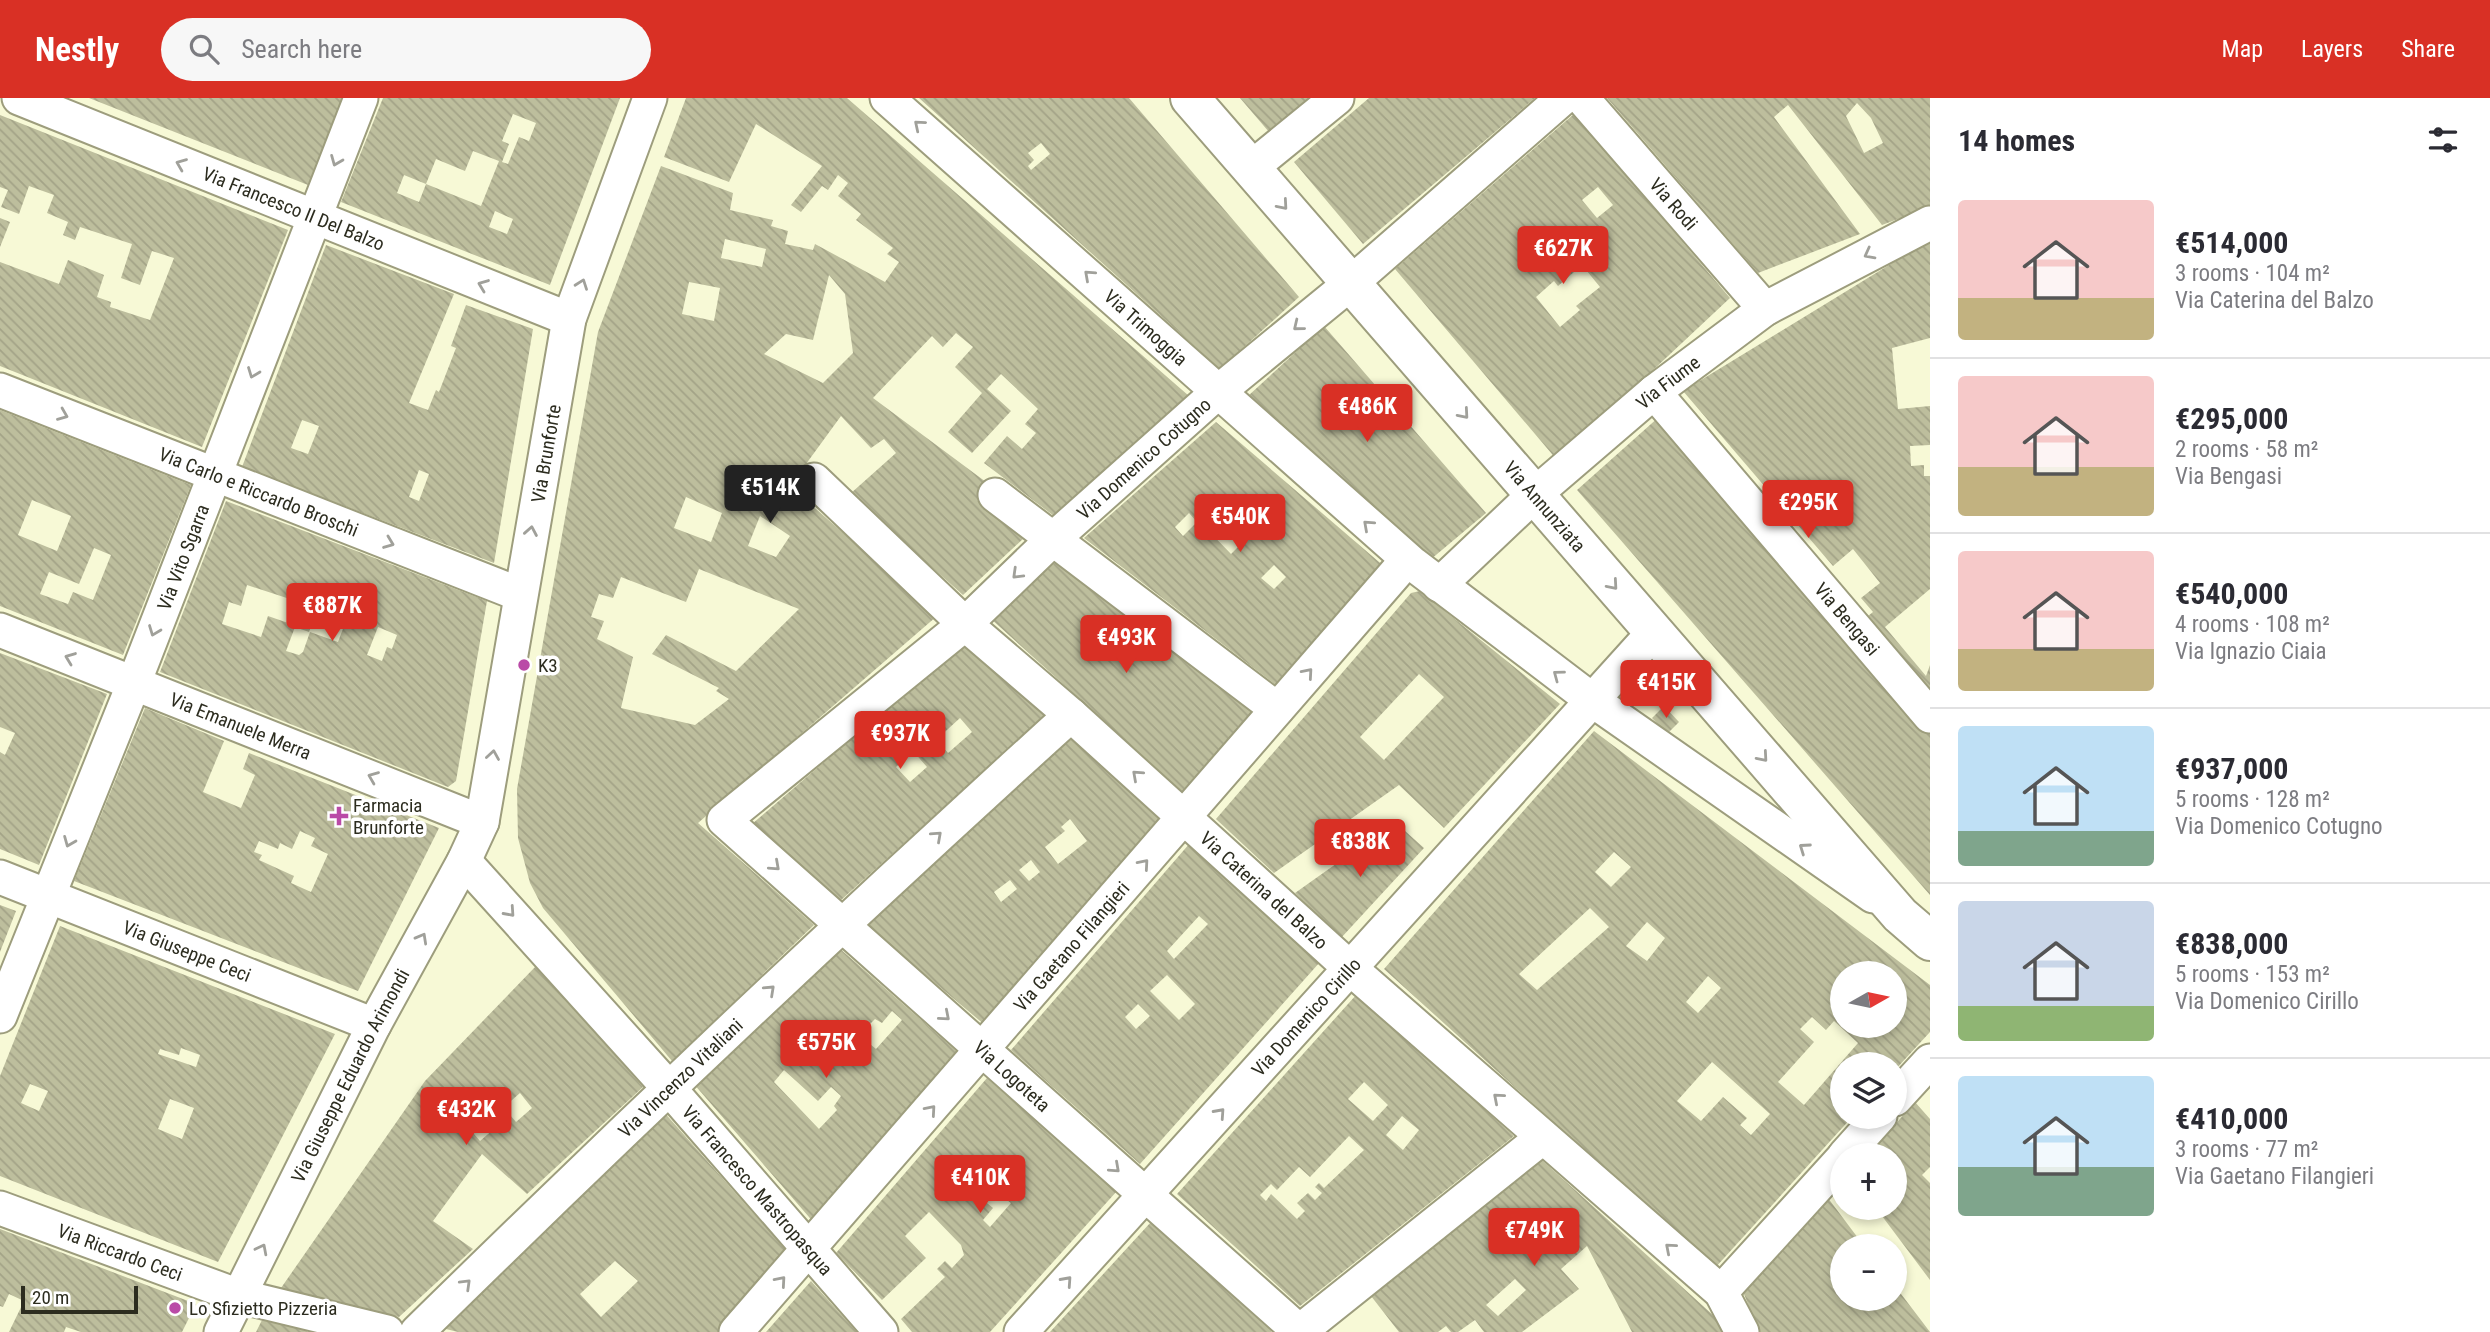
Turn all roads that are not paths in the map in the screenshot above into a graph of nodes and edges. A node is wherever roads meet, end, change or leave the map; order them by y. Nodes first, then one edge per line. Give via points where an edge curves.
1 (19, 98) edge
2 (361, 98) edge
3 (650, 98) edge
4 (887, 98) edge
5 (1189, 98) edge
6 (1337, 98) edge
7 (1563, 98) edge
8 (1582, 98) edge
9 (1251, 169) junction
10 (313, 218) junction
11 (1930, 223) edge
12 (1351, 283) junction
13 (1765, 309) junction
14 (569, 319) junction
15 (0, 390) edge
16 (1219, 391) junction
17 (1654, 392) junction
18 (213, 475) junction
19 (814, 480) dead end
20 (995, 495) dead end
21 (1534, 495) junction
22 (1052, 540) junction
23 (1407, 560) junction
24 (1439, 585) junction
25 (519, 594) junction
26 (965, 624) junction
27 (0, 630) edge
28 (1654, 632) junction
29 (134, 683) junction
30 (1592, 700) junction
31 (1277, 709) junction
32 (1071, 715) junction
33 (1930, 716) edge
34 (1185, 818) junction
35 (724, 820) joint
36 (482, 822) junction
37 (464, 861) junction
38 (0, 877) edge
39 (47, 895) junction
40 (1900, 915) junction
41 (840, 924) junction
42 (1930, 942) edge
43 (1351, 969) junction
44 (0, 1016) edge
45 (374, 1025) junction
46 (984, 1050) junction
47 (1930, 1061) edge
48 (667, 1086) junction
49 (1907, 1086) edge
50 (1868, 1129) edge
51 (1542, 1137) junction
52 (1856, 1143) edge
53 (1830, 1172) edge
54 (1145, 1195) junction
55 (0, 1208) edge
56 (809, 1249) junction
57 (1721, 1293) junction
58 (239, 1296) junction
59 (220, 1332) edge
60 (387, 1332) edge
61 (417, 1332) edge
62 (736, 1332) edge
63 (881, 1332) edge
64 (1021, 1332) edge
65 (1300, 1332) edge
66 (1742, 1332) edge

10 -> 1 street, Via Francesco II Del Balzo
2 -> 10 street, Via Vito Sgarra
14 -> 3 street, Via Brunforte
16 -> 4 street, Via Trimoggia
5 - 9 street, Via Annunziata
6 - 9 street
7 - 12 street, Via Domenico Cotugno
8 - 13 street, Via Rodi
9 -> 12 street, Via Annunziata
14 -> 10 street, Via Francesco II Del Balzo
10 -> 18 street, Via Vito Sgarra
11 -> 13 street, Via Fiume
12 -> 16 street, Via Domenico Cotugno
12 -> 21 street, Via Annunziata
13 - 17 street, Via Fiume
25 -> 14 street, Via Brunforte
15 -> 18 street, Via Carlo e Riccardo Broschi
16 - 22 street, Via Domenico Cotugno
23 -> 16 street, Via Trimoggia
17 - 21 street, Via Fiume
17 - 33 street, Via Bengasi
18 -> 25 street, Via Carlo e Riccardo Broschi
18 -> 29 street, Via Vito Sgarra
19 - 26 street, Via Caterina del Balzo
20 - 22 street
21 - 24 street, Via Fiume
21 -> 28 street, Via Annunziata
22 -> 26 street, Via Domenico Cotugno
22 - 31 street
23 - 24 street, Via Trimoggia
31 -> 23 street, Via Gaetano Filangieri
30 -> 24 street, Via Annunziata
36 -> 25 street, Via Brunforte
26 - 32 street, Via Caterina del Balzo
26 - 35 street, Via Domenico Cotugno
29 -> 27 street, Via Emanuele Merra
28 - 30 street, Via Domenico Cirillo
28 -> 40 street, Via Annunziata
36 -> 29 street, Via Emanuele Merra
29 -> 39 street, Via Vito Sgarra
40 -> 30 street, Via Annunziata
30 - 43 street, Via Domenico Cirillo
31 - 34 street, Via Gaetano Filangieri
34 -> 32 street, Via Caterina del Balzo
41 -> 32 street, Via Vincenzo Vitaliani
34 - 43 street, Via Caterina del Balzo
46 -> 34 street, Via Gaetano Filangieri
35 -> 41 street, Via Logoteta
36 - 37 street, Via Giuseppe Eduardo Arimondi
45 -> 37 street, Via Giuseppe Eduardo Arimondi
37 -> 48 street, Via Francesco Mastropasqua
38 - 39 street, Via Giuseppe Ceci
39 - 44 street, Via Vito Sgarra
39 - 45 street, Via Giuseppe Ceci
40 - 42 street, Via Annunziata
41 -> 46 street, Via Logoteta
48 -> 41 street, Via Vincenzo Vitaliani
51 -> 43 street, Via Caterina del Balzo
54 -> 43 street, Via Domenico Cirillo
58 -> 45 street, Via Giuseppe Eduardo Arimondi
46 -> 54 street, Via Logoteta
56 -> 46 street, Via Gaetano Filangieri
47 - 49 street
48 - 56 street, Via Francesco Mastropasqua
61 -> 48 street, Via Vincenzo Vitaliani
50 - 52 street
57 -> 51 street, Via Caterina del Balzo
51 - 65 street
53 - 57 street
64 -> 54 street, Via Domenico Cirillo
54 - 65 street, Via Logoteta
55 - 58 street, Via Riccardo Ceci
62 -> 56 street, Via Gaetano Filangieri
56 - 63 street, Via Francesco Mastropasqua
57 - 66 street
58 - 59 street, Via Giuseppe Eduardo Arimondi
58 - 60 street, Via Riccardo Ceci

